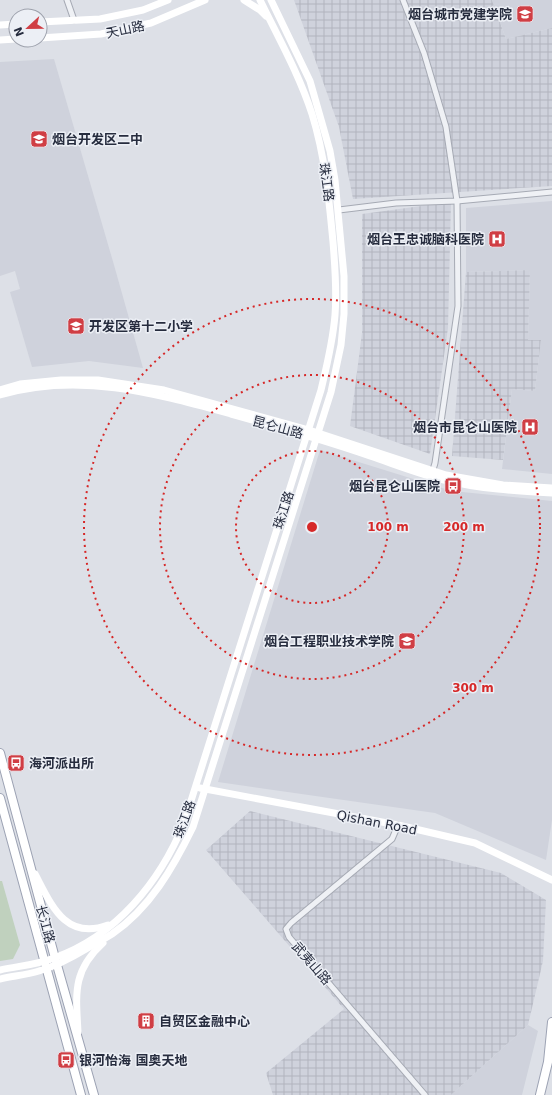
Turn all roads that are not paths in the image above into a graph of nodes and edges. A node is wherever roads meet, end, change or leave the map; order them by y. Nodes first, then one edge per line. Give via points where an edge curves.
1 (67, 0) edge
2 (168, 0) edge
3 (205, 0) edge
4 (244, 0) edge
5 (260, 0) edge
6 (271, 0) edge
7 (277, 0) edge
8 (403, 0) edge
9 (279, 18) junction
10 (74, 20) junction
11 (271, 21) junction
12 (48, 22) edge
13 (48, 37) edge
14 (552, 192) edge
15 (457, 201) junction
16 (339, 210) junction
17 (0, 390) edge
18 (0, 395) edge
19 (308, 433) junction
20 (317, 436) junction
21 (431, 476) junction
22 (552, 488) edge
23 (552, 493) edge
24 (0, 753) edge
25 (195, 787) junction
26 (204, 789) junction
27 (0, 798) edge
28 (398, 825) junction
29 (31, 867) junction
30 (552, 880) edge
31 (115, 922) junction
32 (112, 934) junction
33 (56, 962) junction
34 (45, 965) junction
35 (0, 970) edge
36 (0, 979) edge
37 (552, 1022) edge
38 (78, 1036) junction
39 (82, 1095) edge
40 (94, 1095) edge
41 (425, 1095) edge
42 (540, 1095) edge

1 - 10 street
2 - 10 main road, 天山路 via 100,19
3 - 13 main road, 天山路 via 144,25 101,34
4 - 11 main road
5 - 11 main road, 珠江路
6 - 9 main road
7 - 9 main road
8 - 15 street via 424,53 446,127
9 - 16 main road via 310,81 320,112 330,151
10 - 12 main road, 天山路
11 - 19 main road, 珠江路 via 311,113 322,152 330,207 336,314 332,344
14 - 15 street
15 - 16 street via 396,203
15 - 21 street via 458,306
16 - 20 main road via 344,276 341,345
17 - 19 main road, 昆仑山路 via 20,384 98,380 164,390
18 - 19 main road, 昆仑山路 via 21,389 98,385 163,396
19 - 20 main road, 昆仑山路
19 - 25 main road, 珠江路
20 - 21 main road, 昆仑山路
20 - 22 main road, 昆仑山路 via 446,475 503,485
20 - 26 main road
21 - 23 main road, 昆仑山路 via 502,491
24 - 29 main road, 长江路
25 - 26 main road, Qishan Road
25 - 31 main road, 珠江路 via 175,845 144,892
26 - 28 main road, Qishan Road
26 - 32 main road via 192,828 179,857 148,902
27 - 34 main road, 长江路
28 - 30 main road, Qishan Road via 475,844
28 - 41 street, 武夷山路 via 392,839 286,930 289,937
29 - 31 main road via 51,905 68,924 91,929
29 - 33 main road, 长江路
31 - 33 main road, 珠江路
32 - 33 main road
32 - 38 main road via 87,959 79,977 76,999
33 - 34 main road, 珠江路
33 - 38 main road, 长江路
34 - 35 main road
34 - 36 main road via 38,971
34 - 39 main road, 长江路
37 - 42 main road via 548,1062
38 - 40 main road, 长江路

